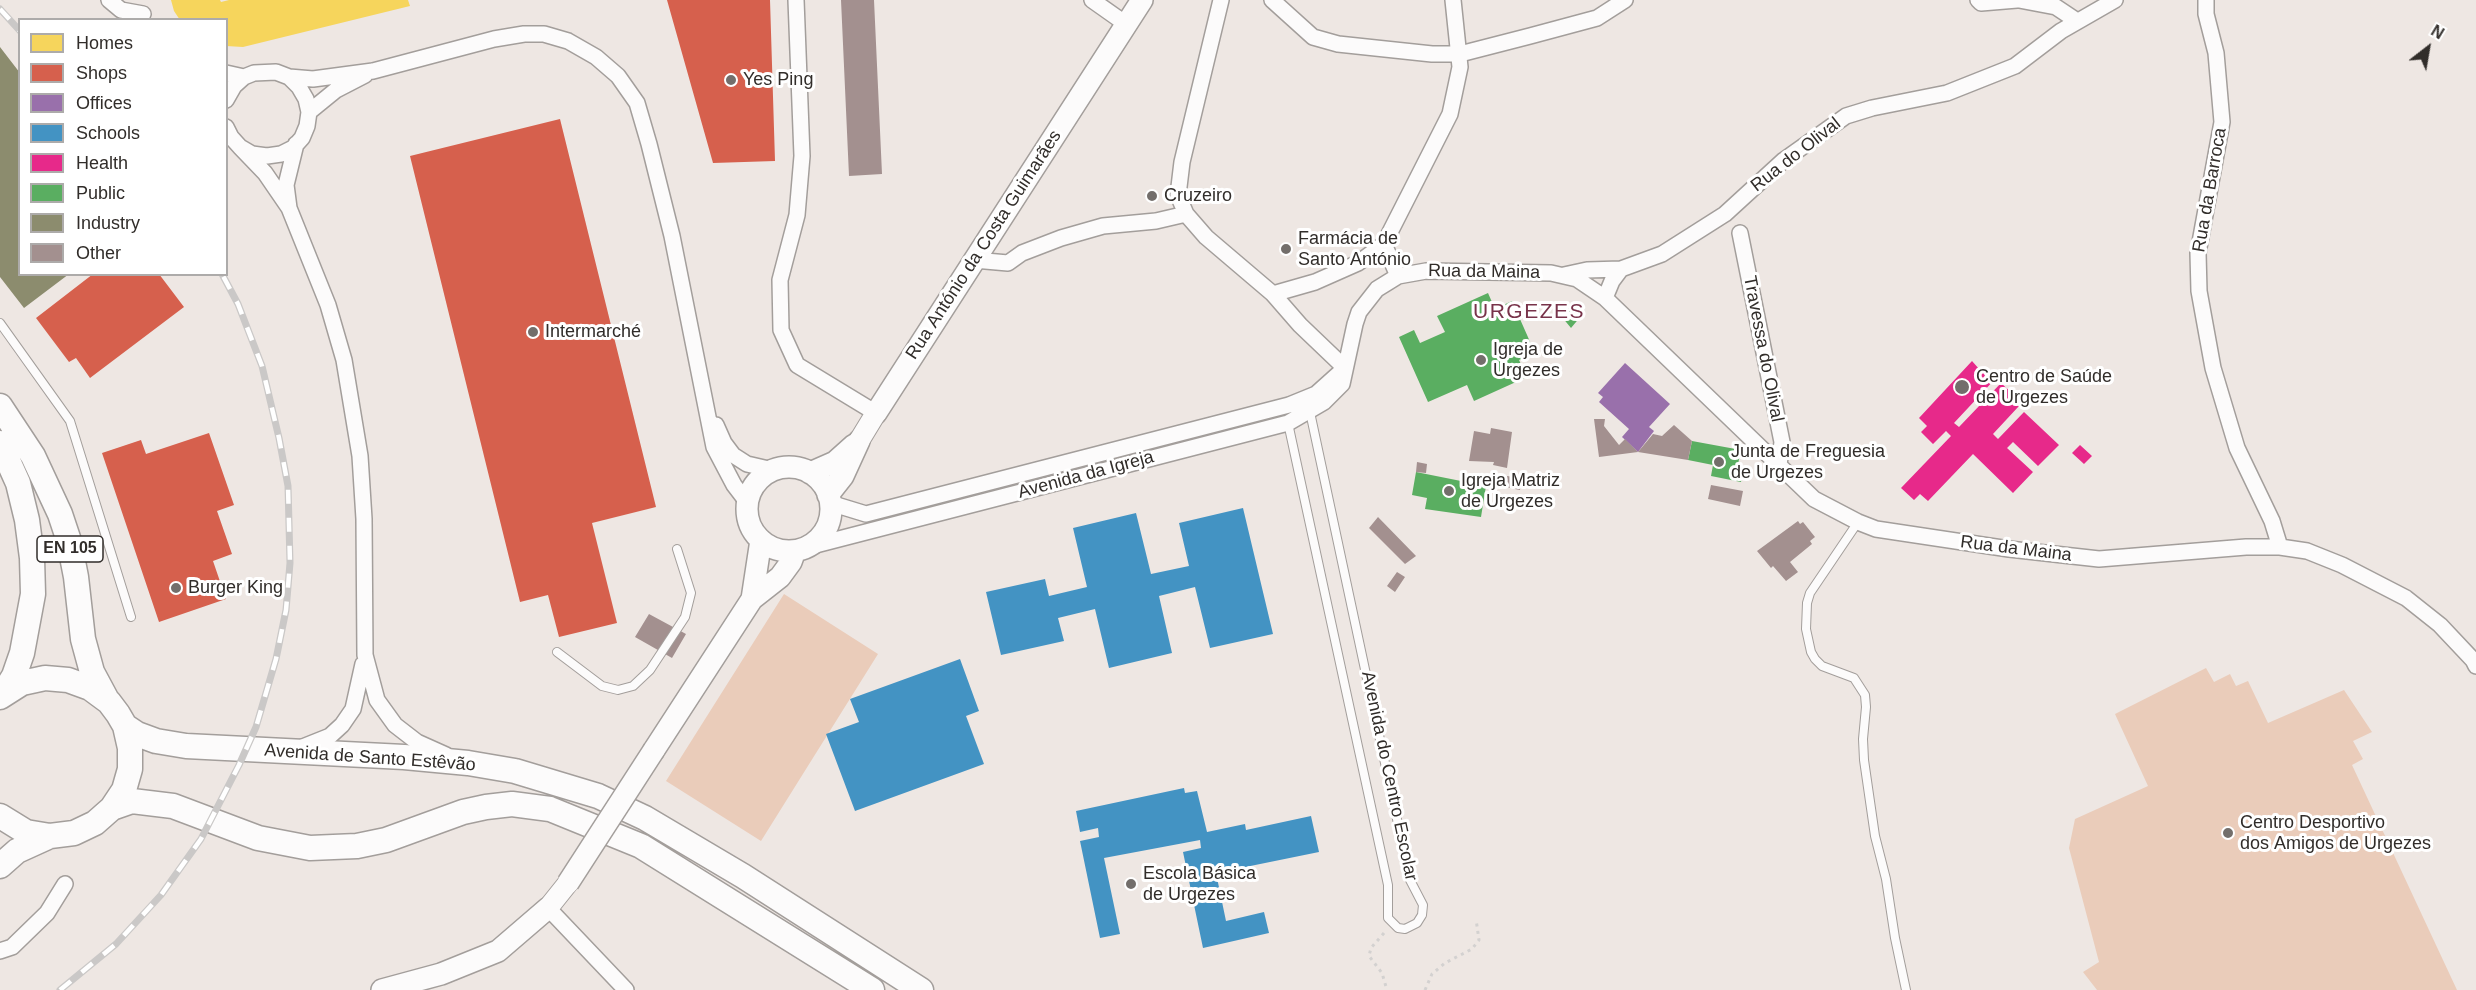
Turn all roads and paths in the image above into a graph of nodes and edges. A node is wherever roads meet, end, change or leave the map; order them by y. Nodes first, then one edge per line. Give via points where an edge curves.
1 (110, 0) edge
2 (796, 0) edge
3 (1092, 0) edge
4 (1142, 0) edge
5 (1221, 0) edge
6 (1272, 0) edge
7 (1453, 0) edge
8 (1625, 0) edge
9 (1978, 0) edge
10 (2018, 0) edge
11 (2115, 0) edge
12 (2206, 0) edge
13 (143, 11) edge
14 (2078, 21) junction
15 (1126, 24) junction
16 (1460, 54) junction
17 (373, 71) junction
18 (228, 74) edge
19 (244, 77) junction
20 (289, 77) junction
21 (228, 96) edge
22 (309, 112) junction
23 (228, 131) edge
24 (296, 144) junction
25 (240, 147) junction
26 (289, 208) junction
27 (1186, 214) junction
28 (1740, 233) dead end
29 (1384, 244) junction
30 (974, 260) junction
31 (1622, 268) junction
32 (1564, 275) junction
33 (1398, 276) junction
34 (1273, 294) junction
35 (1605, 298) junction
36 (1367, 301) joint
37 (0, 323) edge
38 (1345, 368) junction
39 (706, 400) junction
40 (0, 406) edge
41 (1310, 412) junction
42 (876, 413) junction
43 (1288, 423) junction
44 (859, 441) junction
45 (2, 448) edge
46 (1779, 465) junction
47 (773, 470) junction
48 (810, 473) junction
49 (829, 499) junction
50 (747, 502) junction
51 (1858, 522) junction
52 (761, 540) junction
53 (2280, 547) junction
54 (677, 549) dead end
55 (799, 549) junction
56 (753, 599) junction
57 (131, 617) dead end
58 (557, 652) dead end
59 (365, 656) junction
60 (2476, 666) edge
61 (1, 696) edge
62 (109, 702) junction
63 (125, 726) junction
64 (289, 751) junction
65 (468, 763) junction
66 (112, 808) junction
67 (0, 816) edge
68 (50, 836) junction
69 (0, 866) edge
70 (568, 883) joint
71 (65, 884) dead end
72 (548, 908) junction
73 (1476, 919) dead end
74 (1392, 924) junction
75 (0, 951) edge
76 (382, 990) edge
77 (626, 990) edge
78 (872, 990) edge
79 (921, 990) edge
80 (1387, 990) edge
81 (1425, 990) edge
82 (1906, 990) edge

1 - 13 street via 121,10
2 - 42 street via 802,156 797,215 780,280 781,330 797,365
3 - 15 street
4 - 15 main road, Rua António da Costa Guimarães
5 - 27 street via 1182,162 1178,195
6 - 16 street via 1313,37 1338,44
7 - 16 street
8 - 16 street via 1597,18
9 - 10 street
10 - 14 street via 2056,8
11 - 14 street, Rua do Olival
12 - 53 street, Rua da Barroca via 2216,53 2222,122 2198,254 2199,291 2213,368 2237,448 2272,521
14 - 31 street, Rua do Olival via 2015,66 1947,93 1846,116 1784,160 1725,214 1662,254
15 - 30 main road, Rua António da Costa Guimarães
16 - 29 street via 1450,114
17 - 20 street via 313,79
17 - 22 street via 336,90
17 - 39 street via 494,39 544,34 568,41 618,76 637,103 649,144
18 - 19 street
19 - 20 street via 265,71
19 - 21 street
20 - 22 street via 306,99
22 - 24 street via 307,126
23 - 25 street
24 - 25 street via 281,154 267,156
24 - 26 street via 286,185
25 - 26 street via 265,173
26 - 59 street via 328,305 351,394 364,519
27 - 30 street via 1104,226 1022,253 1008,263
27 - 34 street via 1206,237
28 - 46 street, Travessa do Olival via 1782,442
29 - 33 street
29 - 34 street via 1358,263 1315,282
30 - 42 main road, Rua António da Costa Guimarães
31 - 32 street, Rua do Olival
31 - 35 street
32 - 33 street, Rua da Maina via 1426,271
32 - 35 street, Rua da Maina
33 - 36 street, Rua da Maina via 1377,289
34 - 38 street
35 - 46 street, Rua da Maina
36 - 38 street, Avenida da Igreja via 1355,324
37 - 57 lane via 70,421
38 - 41 street, Avenida da Igreja via 1342,384
38 - 49 street, Avenida da Igreja via 1316,394 1289,405 866,514
39 - 47 street via 723,443 733,455 747,464
39 - 50 street via 714,447
40 - 62 main road, EN 105 via 33,456 60,514 76,577 83,639 92,672
41 - 43 street, Avenida da Igreja
41 - 74 lane, Avenida do Centro Escolar via 1410,880 1423,905 1422,915 1413,927 1405,929
42 - 44 street, Rua António da Costa Guimarães
43 - 55 street, Avenida da Igreja
43 - 74 lane, Avenida do Centro Escolar via 1388,885 1386,911
44 - 48 main road, Rua António da Costa Guimarães via 835,462
44 - 49 main road
45 - 61 main road, EN 105 via 18,483 27,520 33,594 22,653
46 - 51 street, Rua da Maina via 1814,499
47 - 48 main road via 799,468
47 - 50 main road via 756,483
48 - 49 main road
49 - 55 main road via 830,517 825,530 816,541
50 - 52 main road via 752,530
51 - 53 street, Rua da Maina via 1876,529 2099,559
51 - 82 lane via 1810,593 1806,629 1815,659 1822,666 1854,678 1865,695 1864,760
52 - 55 main road via 777,549
52 - 56 main road
53 - 60 street, Rua da Maina via 2307,551 2333,561 2406,598 2440,625
54 - 58 lane via 691,592 685,617 650,670 633,686 618,690 602,686
55 - 56 main road via 780,577
56 - 70 main road, bridge
59 - 64 street via 353,709 342,725 330,736
59 - 65 street via 376,700 395,725 425,746
61 - 62 main road, EN 105 via 22,683 45,678 68,680 90,688
62 - 63 main road, EN 105
63 - 64 main road, Avenida de Santo Estêvão via 137,735 186,746
63 - 66 main road, EN 105 via 130,769 124,790
64 - 65 main road, Avenida de Santo Estêvão
65 - 79 main road, Avenida de Santo Estêvão via 514,771 598,796 645,818
66 - 68 main road, EN 105 via 95,824 74,833
66 - 78 main road via 132,801 173,806 258,838 310,848 386,840 486,807 512,804 549,810 640,846
67 - 68 main road, EN 105 via 26,832
68 - 69 main road, EN 105 via 17,851
70 - 72 street
71 - 75 street via 47,913 12,947
72 - 76 main road via 498,951 441,974
72 - 77 street
73 - 81 path via 1479,940 1473,949 1444,963 1432,974
74 - 80 path via 1376,940 1369,956 1382,973

